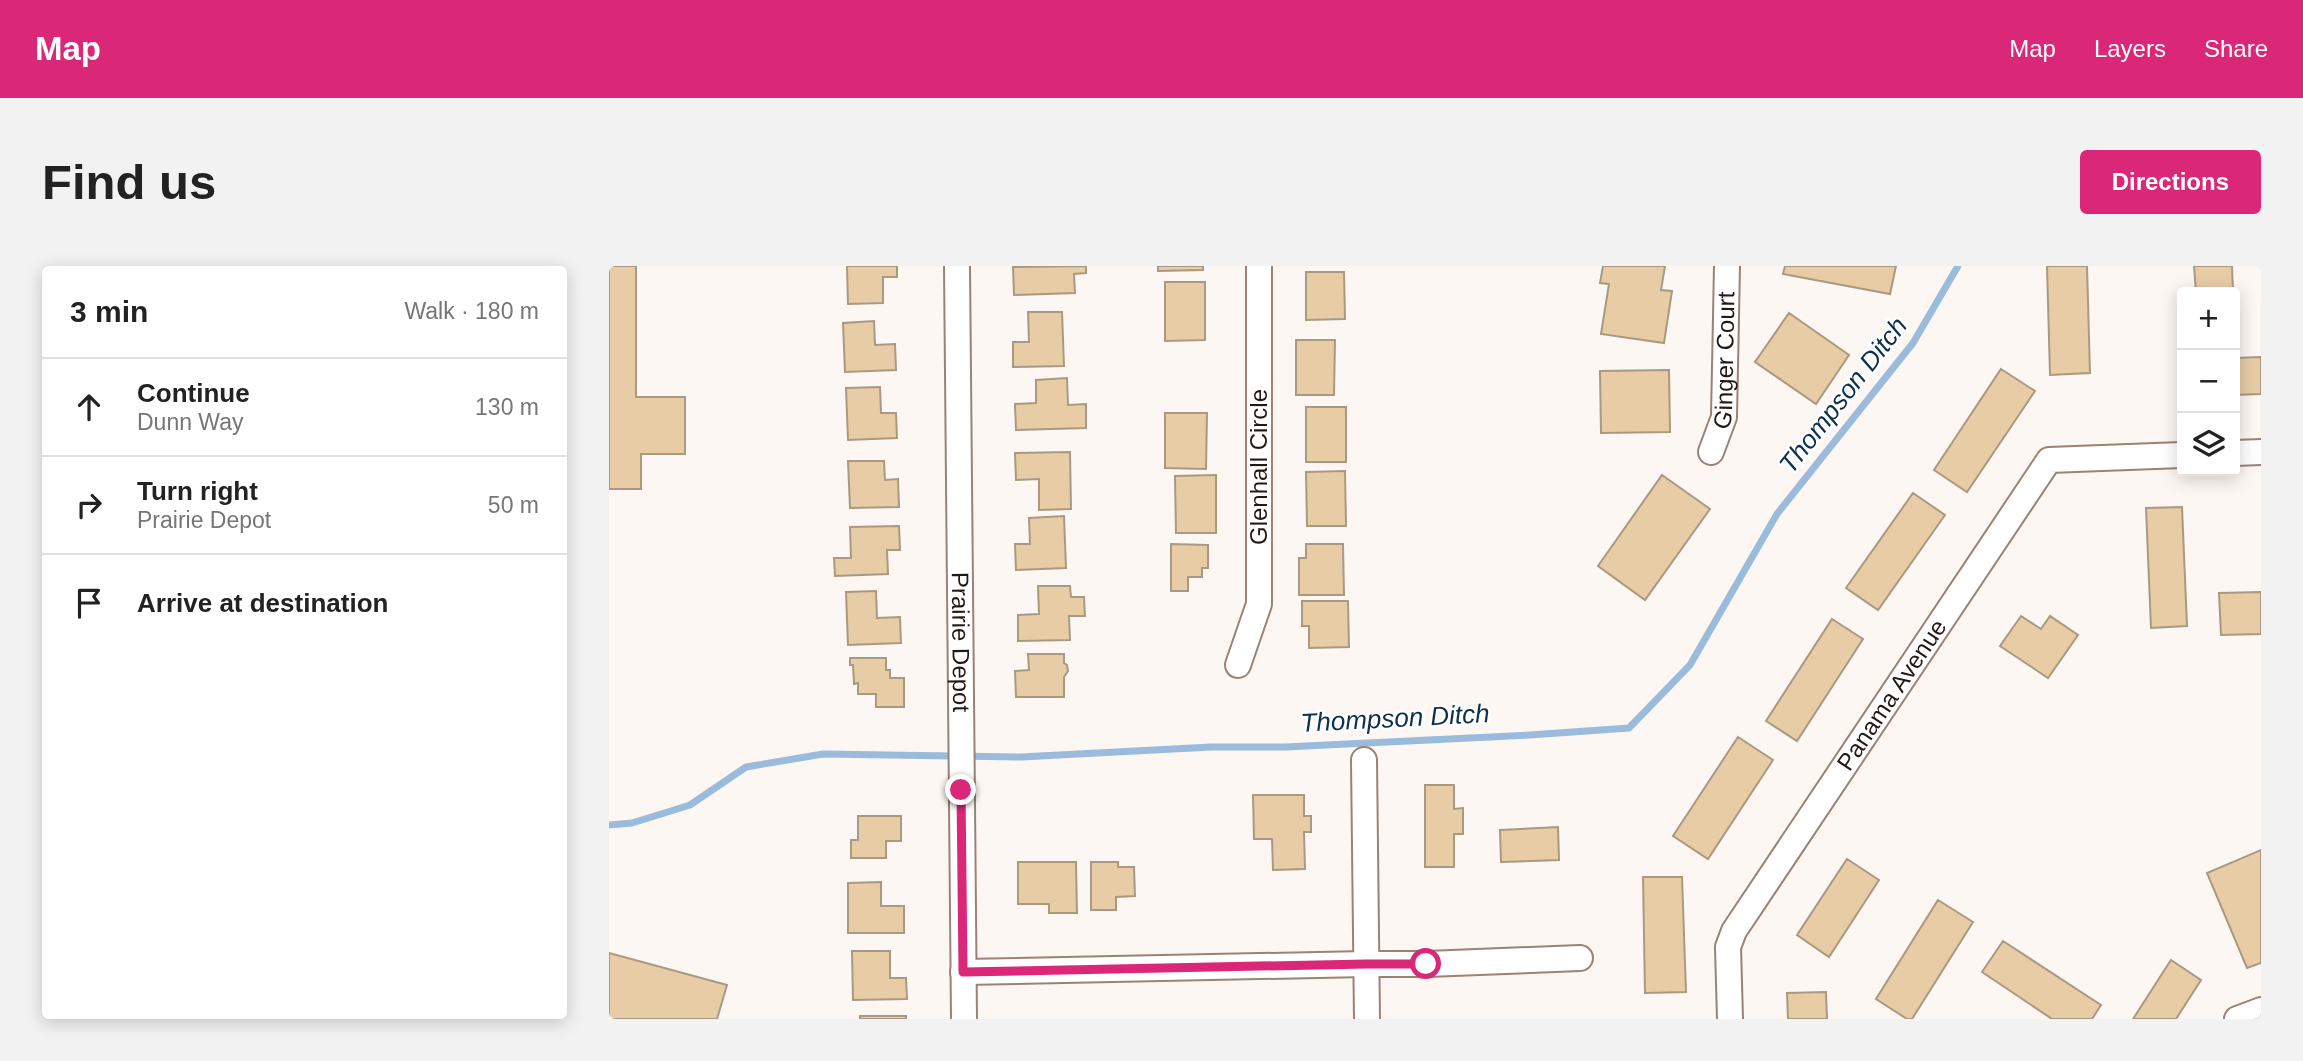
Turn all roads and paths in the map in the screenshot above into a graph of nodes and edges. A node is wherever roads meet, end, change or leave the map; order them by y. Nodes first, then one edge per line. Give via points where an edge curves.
1 (957, 266) edge
2 (1259, 266) edge
3 (1727, 266) edge
4 (1711, 452) dead end
5 (2261, 452) edge
6 (2240, 453) edge
7 (2177, 455) edge
8 (1238, 665) dead end
9 (1364, 760) dead end
10 (1580, 958) dead end
11 (1366, 964) junction
12 (963, 972) junction
13 (2261, 1010) edge
14 (964, 1019) edge
15 (1367, 1019) edge
16 (1730, 1019) edge
17 (2237, 1019) edge

1 - 12 street, Prairie Depot
2 - 8 street, Glenhall Circle via 1259,604
3 - 4 street, Ginger Court via 1724,417
5 - 6 street
7 - 16 street, Panama Avenue via 2049,460 1734,931 1728,947
9 - 11 street
10 - 11 street
11 - 12 street
11 - 15 street
12 - 14 street, Prairie Depot
13 - 17 street

